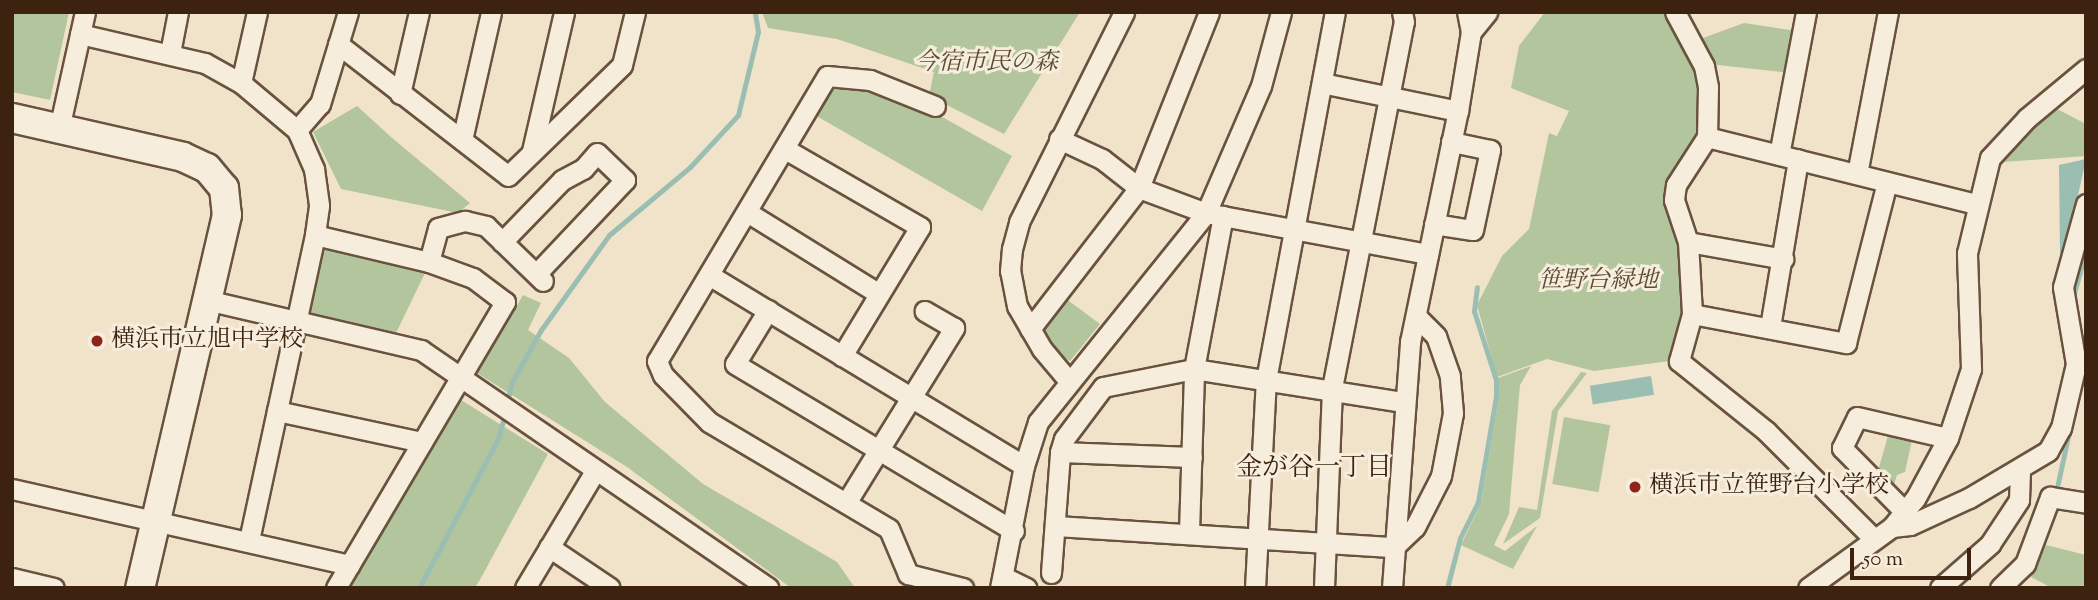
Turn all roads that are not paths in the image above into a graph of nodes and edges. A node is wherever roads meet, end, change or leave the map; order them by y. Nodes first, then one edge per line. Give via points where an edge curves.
1 (85, 12) edge
2 (178, 12) edge
3 (257, 12) edge
4 (348, 12) edge
5 (419, 12) edge
6 (491, 12) edge
7 (564, 12) edge
8 (635, 12) edge
9 (1124, 12) edge
10 (1209, 12) edge
11 (1335, 12) edge
12 (1402, 12) edge
13 (1467, 12) edge
14 (1487, 12) edge
15 (1675, 12) edge
16 (1806, 12) edge
17 (1888, 12) edge
18 (1278, 13) edge
19 (1471, 32) junction
20 (80, 34) junction
21 (338, 44) junction
22 (170, 53) junction
23 (2086, 69) edge
24 (241, 83) junction
25 (1322, 83) junction
26 (400, 94) junction
27 (1389, 97) junction
28 (935, 106) dead end
29 (1458, 111) junction
30 (12, 118) edge
31 (59, 128) junction
32 (297, 130) junction
33 (1707, 136) junction
34 (1059, 139) junction
35 (462, 140) junction
36 (1451, 142) junction
37 (785, 149) junction
38 (532, 152) junction
39 (1788, 157) junction
40 (1857, 174) junction
41 (1887, 182) junction
42 (1139, 188) junction
43 (1976, 204) junction
44 (2086, 204) edge
45 (747, 212) junction
46 (1214, 214) junction
47 (1434, 224) junction
48 (1296, 228) junction
49 (315, 235) junction
50 (1362, 241) junction
51 (502, 242) junction
52 (1688, 242) junction
53 (1428, 254) junction
54 (1784, 259) junction
55 (429, 262) junction
56 (709, 275) junction
57 (879, 294) junction
58 (206, 300) junction
59 (768, 310) junction
60 (925, 310) dead end
61 (1692, 314) junction
62 (1416, 316) junction
63 (299, 321) junction
64 (1770, 327) junction
65 (1030, 329) junction
66 (842, 356) junction
67 (1194, 369) junction
68 (460, 377) junction
69 (1068, 380) junction
70 (1266, 380) junction
71 (1332, 388) junction
72 (2078, 396) edge
73 (911, 397) junction
74 (1403, 402) junction
75 (277, 411) junction
76 (1948, 438) junction
77 (422, 443) junction
78 (879, 449) junction
79 (1060, 452) junction
80 (1192, 457) junction
81 (1024, 466) junction
82 (595, 471) junction
83 (2020, 471) junction
84 (12, 489) edge
85 (846, 503) junction
86 (2086, 503) edge
87 (1905, 512) junction
88 (153, 521) junction
89 (1056, 526) junction
90 (1892, 527) junction
91 (1014, 531) junction
92 (1189, 532) junction
93 (1256, 538) junction
94 (1873, 538) junction
95 (249, 539) junction
96 (1325, 542) junction
97 (550, 547) junction
98 (1394, 547) junction
99 (350, 565) junction
100 (1051, 573) dead end
101 (12, 578) edge
102 (1002, 582) edge
103 (54, 588) edge
104 (140, 588) edge
105 (336, 588) edge
106 (525, 588) edge
107 (610, 588) edge
108 (768, 588) edge
109 (963, 588) edge
110 (1027, 588) edge
111 (1255, 588) edge
112 (1324, 588) edge
113 (1392, 588) edge
114 (1808, 588) edge
115 (1940, 588) edge
116 (2000, 588) edge

1 - 20 street
2 - 22 street
3 - 24 street
4 - 21 street
5 - 26 street
6 - 35 street
7 - 38 street
8 - 38 street via 622,65
9 - 34 street
10 - 42 street
11 - 25 street
12 - 27 street
13 - 19 street
14 - 19 street
15 - 33 street via 1704,66
16 - 39 street
17 - 40 street
18 - 46 street via 1261,86
19 - 29 street
20 - 22 street
20 - 31 street
21 - 26 street
21 - 32 street via 320,104
22 - 24 street via 205,63
23 - 43 street via 2026,118 1990,158
24 - 32 street
25 - 27 street
25 - 48 street
26 - 35 street
27 - 29 street
27 - 50 street
28 - 37 street via 870,80 827,76
29 - 36 street
30 - 31 street
31 - 58 street via 183,157 207,169 224,188 227,215
32 - 49 street via 314,169
33 - 39 street
33 - 52 street via 1676,185 1674,200
34 - 42 street via 1102,159
34 - 65 street via 1019,222 1012,249 1010,271 1017,306
35 - 38 street via 508,176
36 - 47 street
36 - 47 street via 1490,150 1474,230
37 - 45 street
37 - 57 street via 920,227
39 - 40 street
39 - 54 street
40 - 41 street
41 - 43 street
41 - 64 street via 1846,343
42 - 46 street
42 - 65 street
43 - 76 street via 1966,274 1974,348
44 - 72 street via 2063,287 2077,351
45 - 56 street
45 - 57 street
46 - 48 street
46 - 67 street
46 - 69 street
47 - 53 street
48 - 50 street
48 - 70 street
49 - 55 street
49 - 63 street
50 - 53 street
50 - 71 street
51 - 51 street via 540,278 625,180 597,153 583,169 562,180
51 - 55 street via 486,226 446,223 438,228
52 - 54 street
52 - 61 street
53 - 62 street
54 - 64 street
55 - 68 street via 473,278 505,302
56 - 59 street
56 - 85 street via 657,361 663,375 709,422
57 - 66 street
58 - 63 street
58 - 88 street
59 - 66 street
59 - 78 street via 735,364
60 - 73 street via 954,328
61 - 64 street
61 - 94 street via 1679,361 1766,431
62 - 74 street
62 - 98 street via 1436,336 1450,376 1452,424 1441,476 1415,527
63 - 68 street via 421,351
63 - 75 street
65 - 69 street
66 - 73 street
67 - 70 street
67 - 79 street via 1103,387 1064,439
67 - 80 street
68 - 77 street
68 - 82 street
69 - 81 street via 1038,422
70 - 71 street
70 - 93 street
71 - 74 street
71 - 96 street
72 - 83 street via 2052,446
73 - 78 street
73 - 81 street
74 - 98 street
75 - 77 street
75 - 95 street
76 - 87 street
76 - 87 street via 1857,417 1842,448
77 - 99 street
78 - 85 street
78 - 91 street
79 - 80 street
79 - 89 street
80 - 92 street
81 - 91 street
82 - 97 street
82 - 108 street
83 - 90 street via 1910,525
83 - 115 street via 2019,500 1990,544
84 - 88 street
85 - 109 street via 889,529 908,575
86 - 116 street via 2050,497 2025,564
87 - 90 street
88 - 95 street
88 - 104 street
89 - 92 street
89 - 100 street
90 - 94 street
91 - 102 street
92 - 93 street
93 - 96 street
93 - 111 street
94 - 114 street
95 - 99 street
96 - 98 street
96 - 112 street
97 - 106 street
97 - 107 street
98 - 113 street
99 - 105 street
101 - 103 street
102 - 110 street

